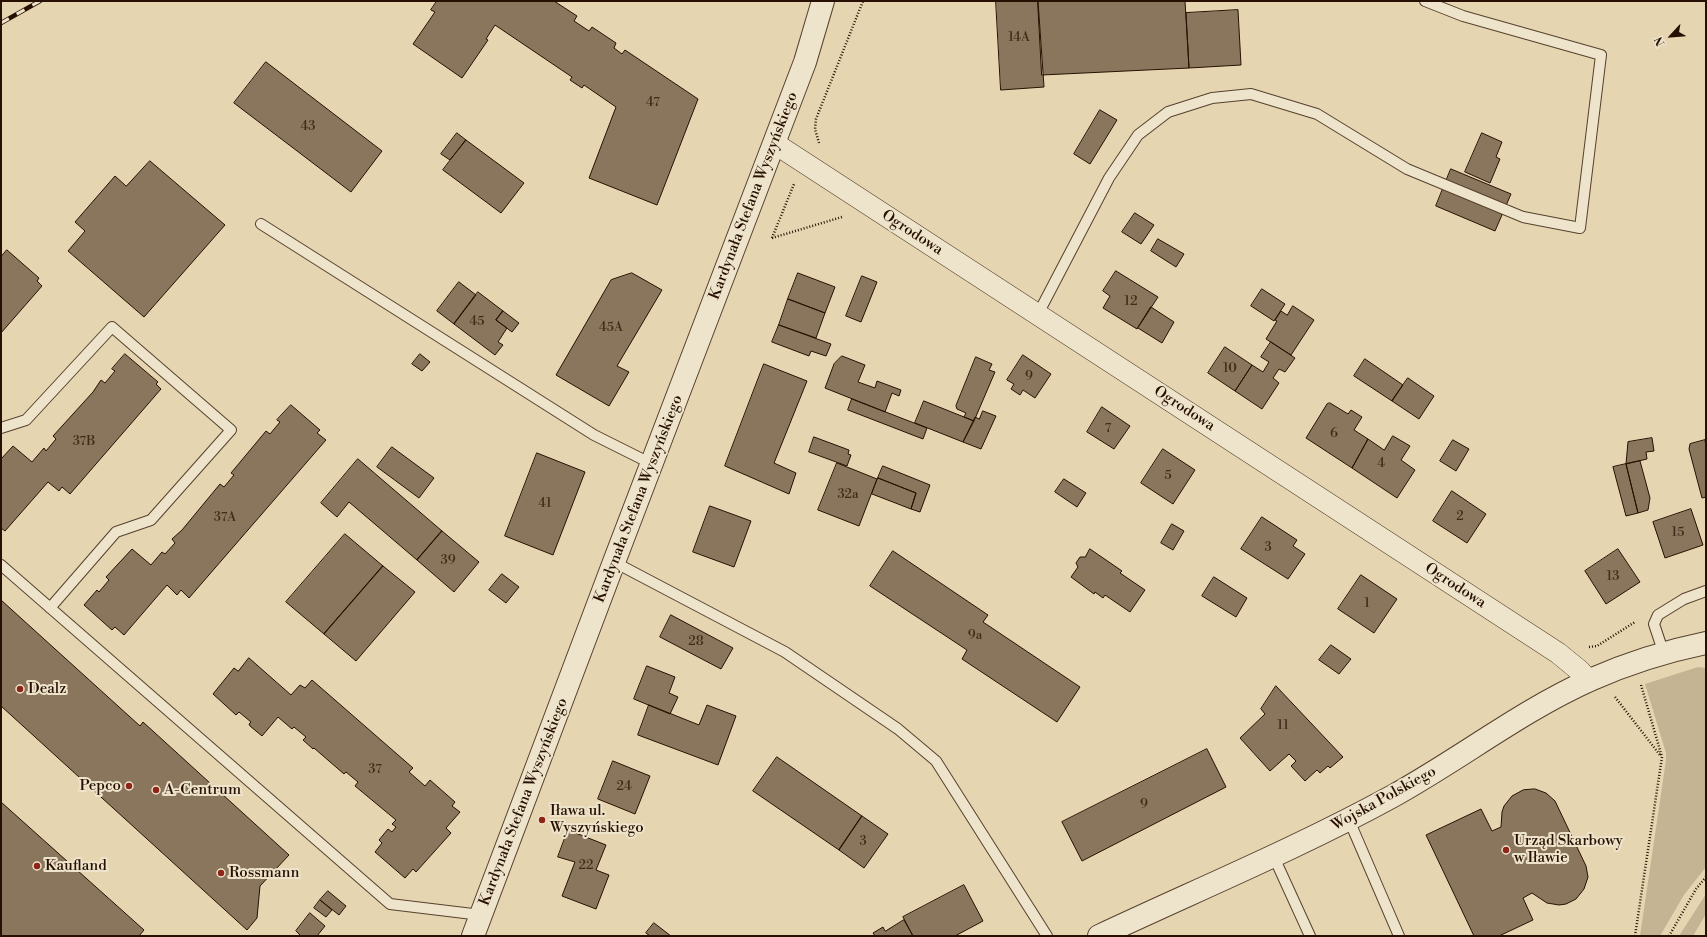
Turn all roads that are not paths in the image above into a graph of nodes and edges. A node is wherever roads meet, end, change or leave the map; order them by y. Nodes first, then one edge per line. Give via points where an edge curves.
1 (823, 1) edge
2 (837, 1) edge
3 (1425, 1) edge
4 (805, 62) junction
5 (774, 143) junction
6 (261, 224) dead end
7 (1038, 314) junction
8 (1, 428) edge
9 (652, 464) junction
10 (614, 562) junction
11 (1, 566) edge
12 (1706, 591) edge
13 (50, 608) junction
14 (1706, 643) edge
15 (1664, 654) junction
16 (1590, 681) junction
17 (1349, 820) junction
18 (1273, 855) junction
19 (481, 916) junction
20 (473, 936) edge
21 (1047, 936) edge
22 (1099, 936) edge
23 (1310, 936) edge
24 (1399, 936) edge

1 - 4 street, Kardynała Stefana Wyszyńskiego
2 - 4 street, Kardynała Stefana Wyszyńskiego
3 - 7 lane via 1463,16 1601,55 1580,228 1524,217 1406,169 1317,114 1251,94 1212,98 1168,112 1138,135 1109,178
4 - 5 street, Kardynała Stefana Wyszyńskiego
5 - 7 street, Ogrodowa
5 - 9 street, Kardynała Stefana Wyszyńskiego
6 - 9 lane via 594,435
7 - 16 street, Ogrodowa via 1558,653
8 - 13 lane via 26,420 112,327 231,430 151,520 116,532
9 - 10 street, Kardynała Stefana Wyszyńskiego
10 - 19 street, Kardynała Stefana Wyszyńskiego
10 - 21 lane via 785,652 898,729 936,761
11 - 13 lane
12 - 15 lane via 1675,604 1658,615 1654,624
13 - 19 lane via 390,904
14 - 15 street, Wojska Polskiego
15 - 16 street, Wojska Polskiego
16 - 17 street, Wojska Polskiego via 1544,704
17 - 18 street, Wojska Polskiego
17 - 24 lane
18 - 22 street, Wojska Polskiego
18 - 23 lane
19 - 20 street, Kardynała Stefana Wyszyńskiego

